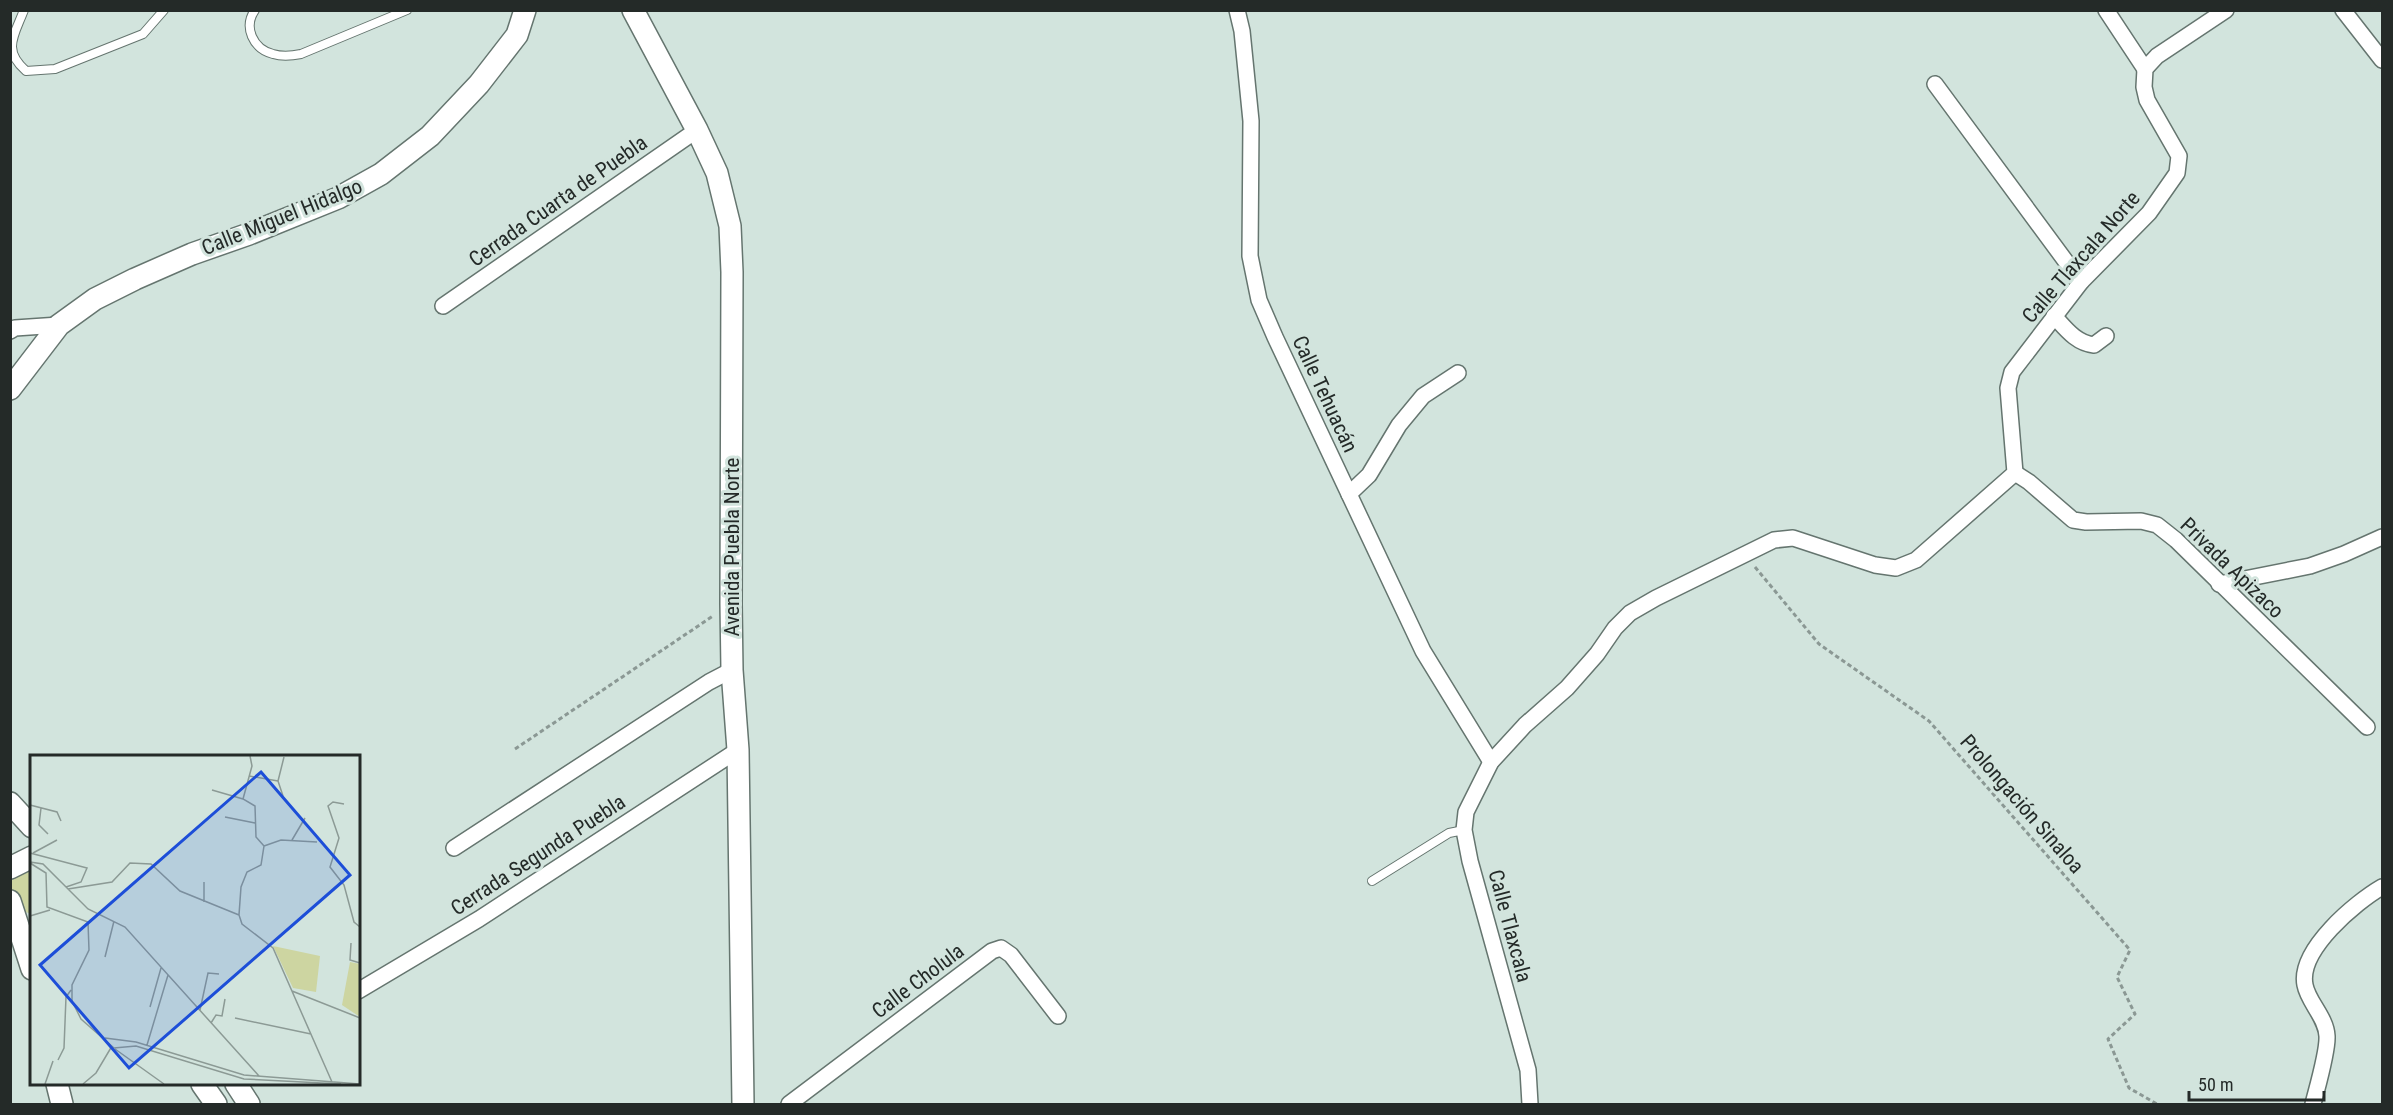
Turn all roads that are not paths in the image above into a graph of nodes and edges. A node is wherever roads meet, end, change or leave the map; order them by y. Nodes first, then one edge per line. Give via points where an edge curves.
1 (24, 10) edge
2 (164, 10) edge
3 (255, 10) edge
4 (407, 10) edge
5 (525, 10) edge
6 (633, 10) edge
7 (1237, 10) edge
8 (2106, 10) edge
9 (2226, 10) edge
10 (2343, 10) edge
11 (2382, 60) edge
12 (2145, 69) junction
13 (1935, 84) dead end
14 (697, 130) junction
15 (2081, 282) junction
16 (443, 306) dead end
17 (2054, 316) junction
18 (59, 325) junction
19 (10, 330) edge
20 (2106, 336) dead end
21 (1458, 373) dead end
22 (10, 389) edge
23 (2015, 473) junction
24 (1349, 494) junction
25 (2382, 537) edge
26 (2219, 584) junction
27 (732, 670) junction
28 (2367, 727) dead end
29 (738, 750) junction
30 (1491, 762) junction
31 (10, 803) edge
32 (30, 825) edge
33 (1464, 830) junction
34 (454, 848) dead end
35 (30, 858) edge
36 (10, 867) edge
37 (1372, 881) dead end
38 (2382, 887) edge
39 (18, 909) edge
40 (30, 960) edge
41 (360, 990) edge
42 (1058, 1016) dead end
43 (57, 1085) edge
44 (203, 1085) edge
45 (237, 1085) edge
46 (62, 1104) edge
47 (216, 1104) edge
48 (249, 1104) edge
49 (743, 1104) edge
50 (789, 1104) edge
51 (1530, 1104) edge
52 (2313, 1104) edge

1 - 2 lane via 11,43 12,56 26,71 37,72 55,69 143,34
3 - 4 lane via 249,19 250,33 258,45 270,54 287,56 301,54
5 - 18 street, Calle Miguel Hidalgo via 517,35 479,84 430,136 381,174 338,198 135,279 95,299
6 - 14 street, Avenida Puebla Norte
7 - 24 street, Calle Tehuacán via 1251,111 1250,256 1259,300
8 - 12 street
9 - 12 street via 2157,56
10 - 11 street
12 - 15 street, Calle Tlaxcala Norte via 2147,100 2179,156 2177,173 2150,213
13 - 15 street
14 - 16 street, Cerrada Cuarta de Puebla
14 - 27 street, Avenida Puebla Norte via 717,173 730,226
15 - 17 street, Calle Tlaxcala Norte
17 - 20 street via 2086,344 2094,345
17 - 23 street, Calle Tlaxcala Norte via 2012,372 2008,388
18 - 19 street
18 - 22 street, Calle Miguel Hidalgo
21 - 24 street via 1423,396 1399,425 1369,475
23 - 26 street, Privada Apizaco via 2073,520 2141,521 2157,525
23 - 30 street via 1916,560 1896,568 1793,538 1774,540 1656,598 1615,627 1567,688
24 - 30 street, Calle Tehuacán via 1423,651
25 - 26 street via 2310,566
26 - 28 street, Privada Apizaco
27 - 29 street, Avenida Puebla Norte
27 - 34 street
29 - 41 street, Cerrada Segunda Puebla via 479,919
29 - 49 street, Avenida Puebla Norte
30 - 33 street, Calle Tlaxcala via 1466,812
31 - 32 street
33 - 37 lane via 1449,833
33 - 51 street, Calle Tlaxcala via 1528,1070
35 - 36 street
38 - 52 street via 2333,926 2305,972 2305,986 2327,1036
39 - 40 street
42 - 50 street, Calle Cholula via 1011,955 1001,948
43 - 46 street
44 - 47 street
45 - 48 street

